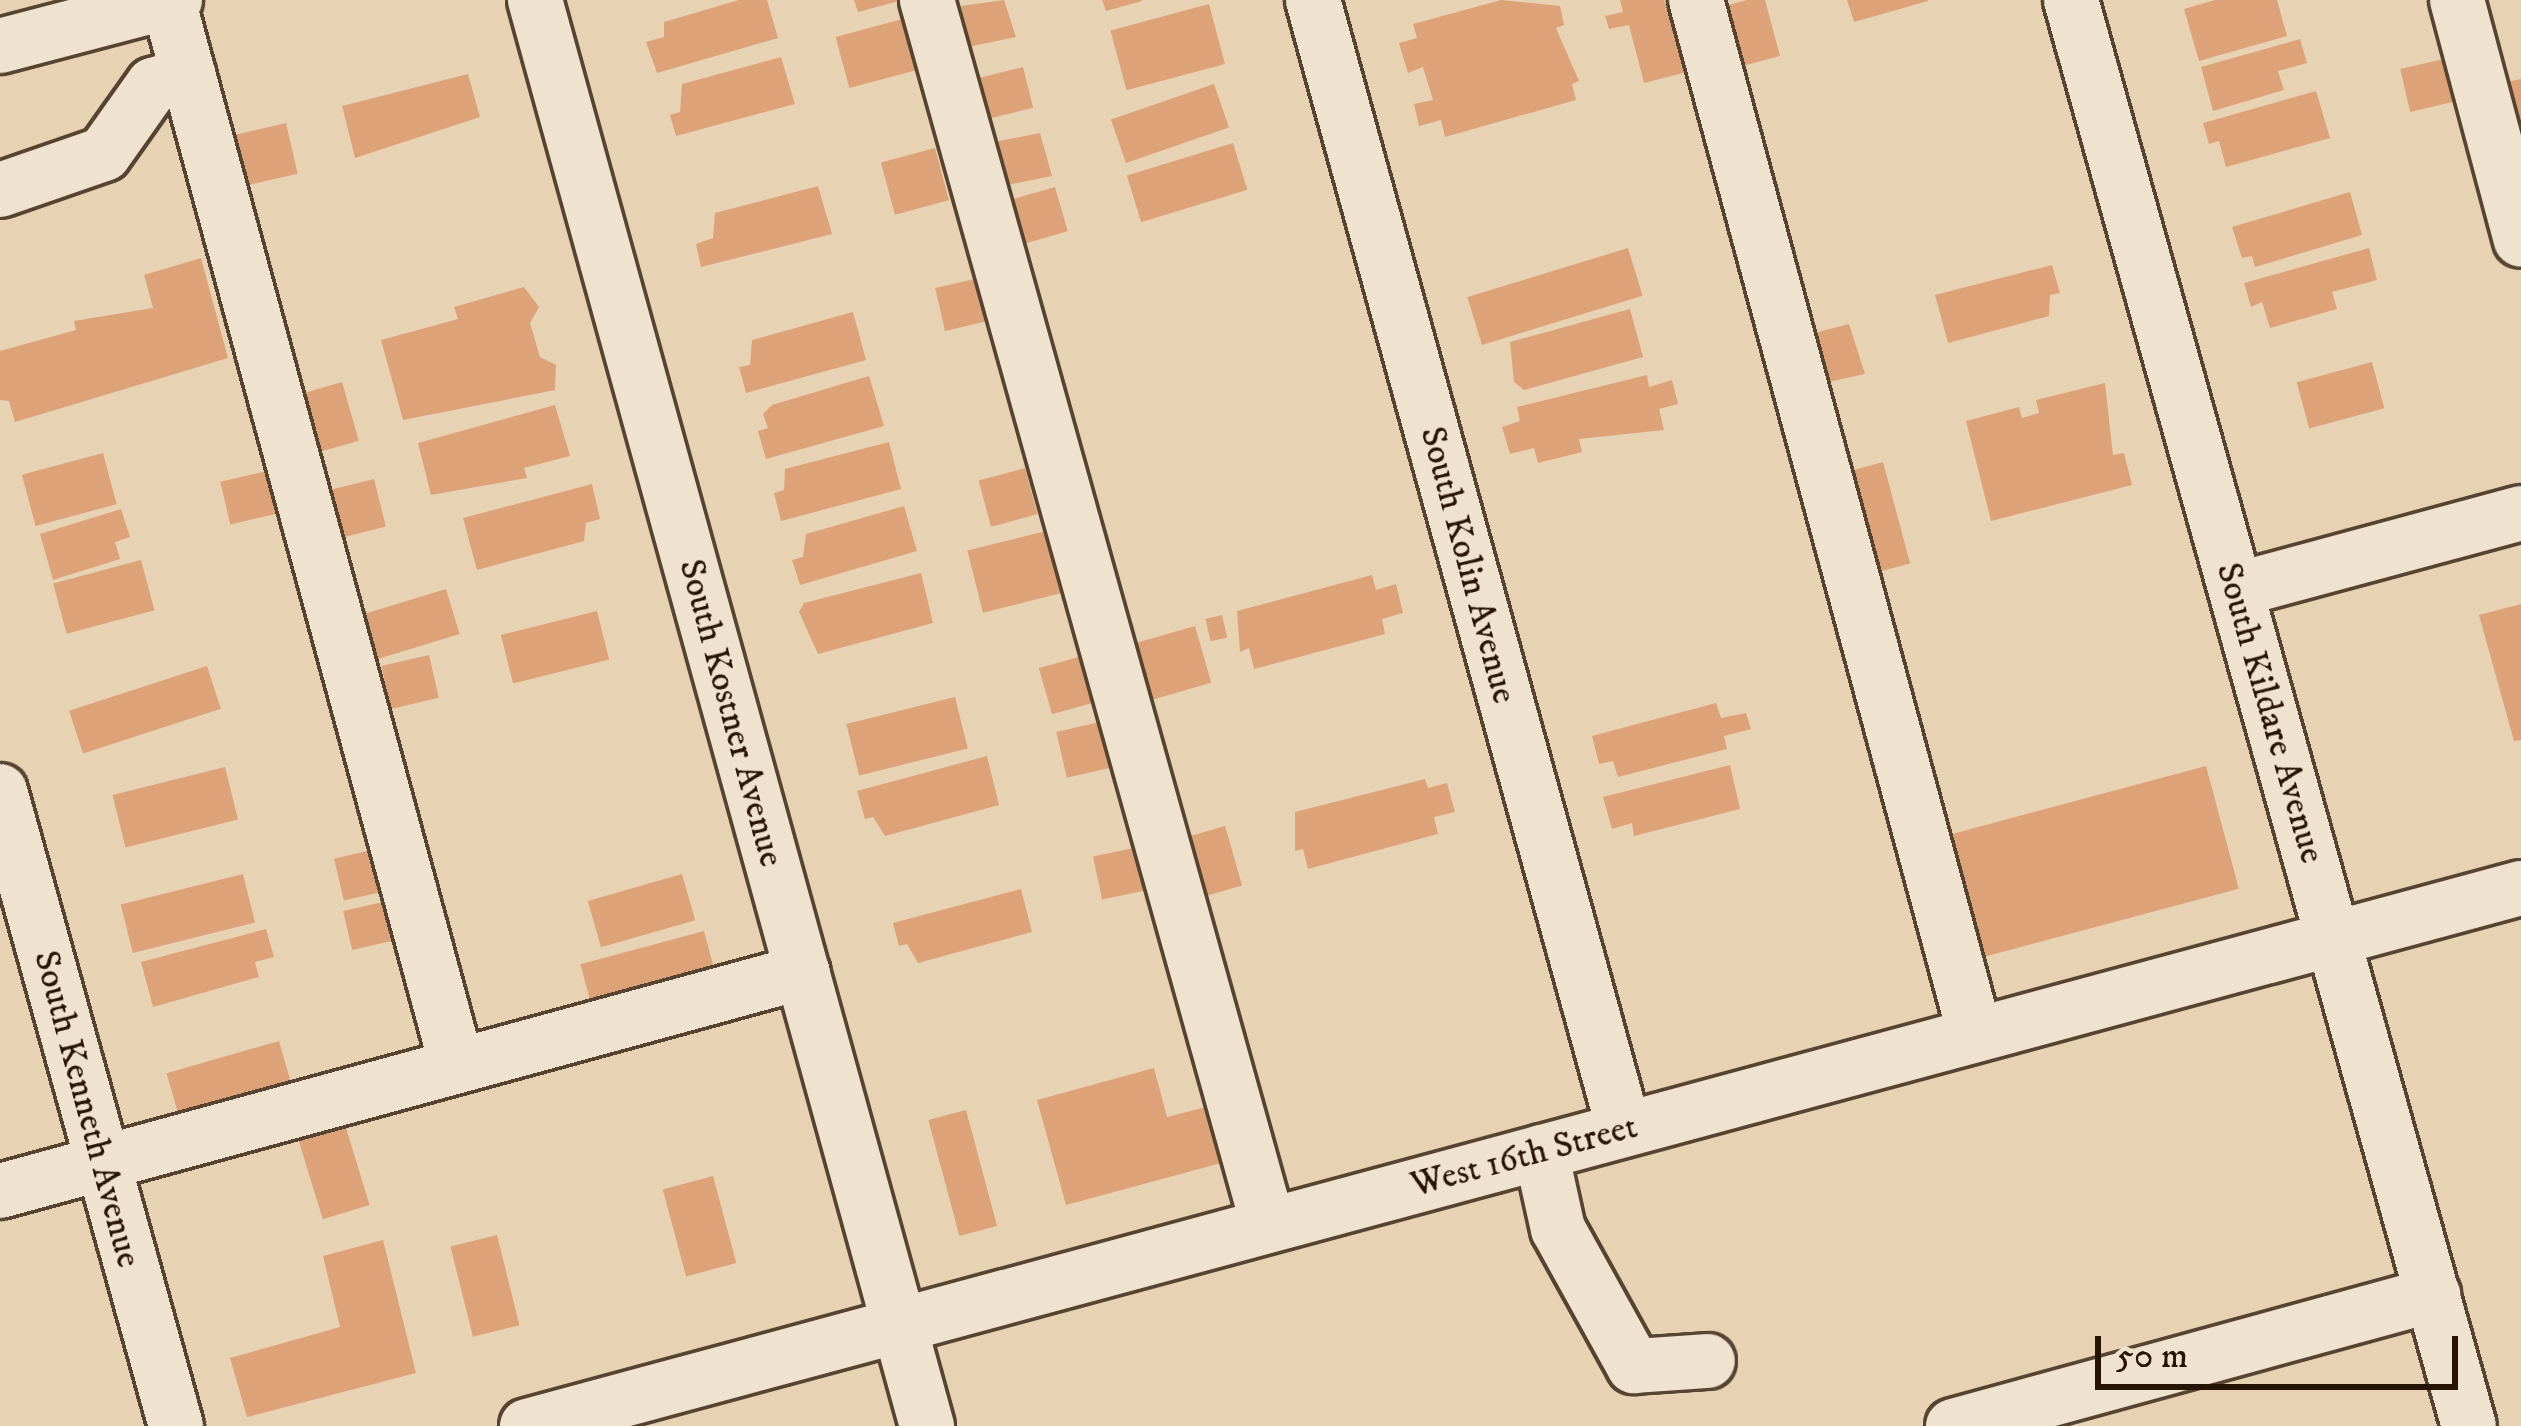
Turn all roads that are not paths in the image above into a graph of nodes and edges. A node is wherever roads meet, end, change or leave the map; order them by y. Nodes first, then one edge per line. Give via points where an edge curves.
1 (535, 0) edge
2 (926, 0) edge
3 (1313, 0) edge
4 (1696, 0) edge
5 (2071, 0) edge
6 (2457, 0) edge
7 (170, 1) edge
8 (0, 46) edge
9 (188, 74) junction
10 (0, 190) edge
11 (2521, 240) edge
12 (2521, 513) edge
13 (2236, 590) junction
14 (0, 791) edge
15 (2521, 888) edge
16 (2333, 938) junction
17 (803, 972) junction
18 (1975, 1034) junction
19 (457, 1066) junction
20 (1624, 1130) junction
21 (1540, 1152) junction
22 (102, 1163) junction
23 (0, 1191) edge
24 (1268, 1225) junction
25 (2432, 1295) junction
26 (899, 1324) junction
27 (1708, 1360) dead end
28 (176, 1426) edge
29 (526, 1426) edge
30 (927, 1426) edge
31 (1953, 1426) edge
32 (2469, 1426) edge

1 - 17 street, South Kostner Avenue
2 - 24 street
3 - 20 street, South Kolin Avenue
4 - 18 street
5 - 13 street, South Kildare Avenue
6 - 11 street
7 - 8 street
7 - 9 street
9 - 10 street via 154,85 104,154
9 - 19 street
12 - 13 street
13 - 16 street, South Kildare Avenue
14 - 22 street, South Kenneth Avenue
15 - 16 street, West 16th Street
16 - 18 street, West 16th Street
16 - 25 street, South Kildare Avenue
17 - 19 street
17 - 26 street, South Kostner Avenue
18 - 20 street, West 16th Street
19 - 22 street
20 - 21 street, West 16th Street
21 - 24 street, West 16th Street
21 - 27 street via 1558,1229 1634,1366
22 - 23 street
22 - 28 street, South Kenneth Avenue
24 - 26 street, West 16th Street
25 - 31 street
25 - 32 street, South Kildare Avenue
26 - 29 street, West 16th Street
26 - 30 street, South Kostner Avenue

